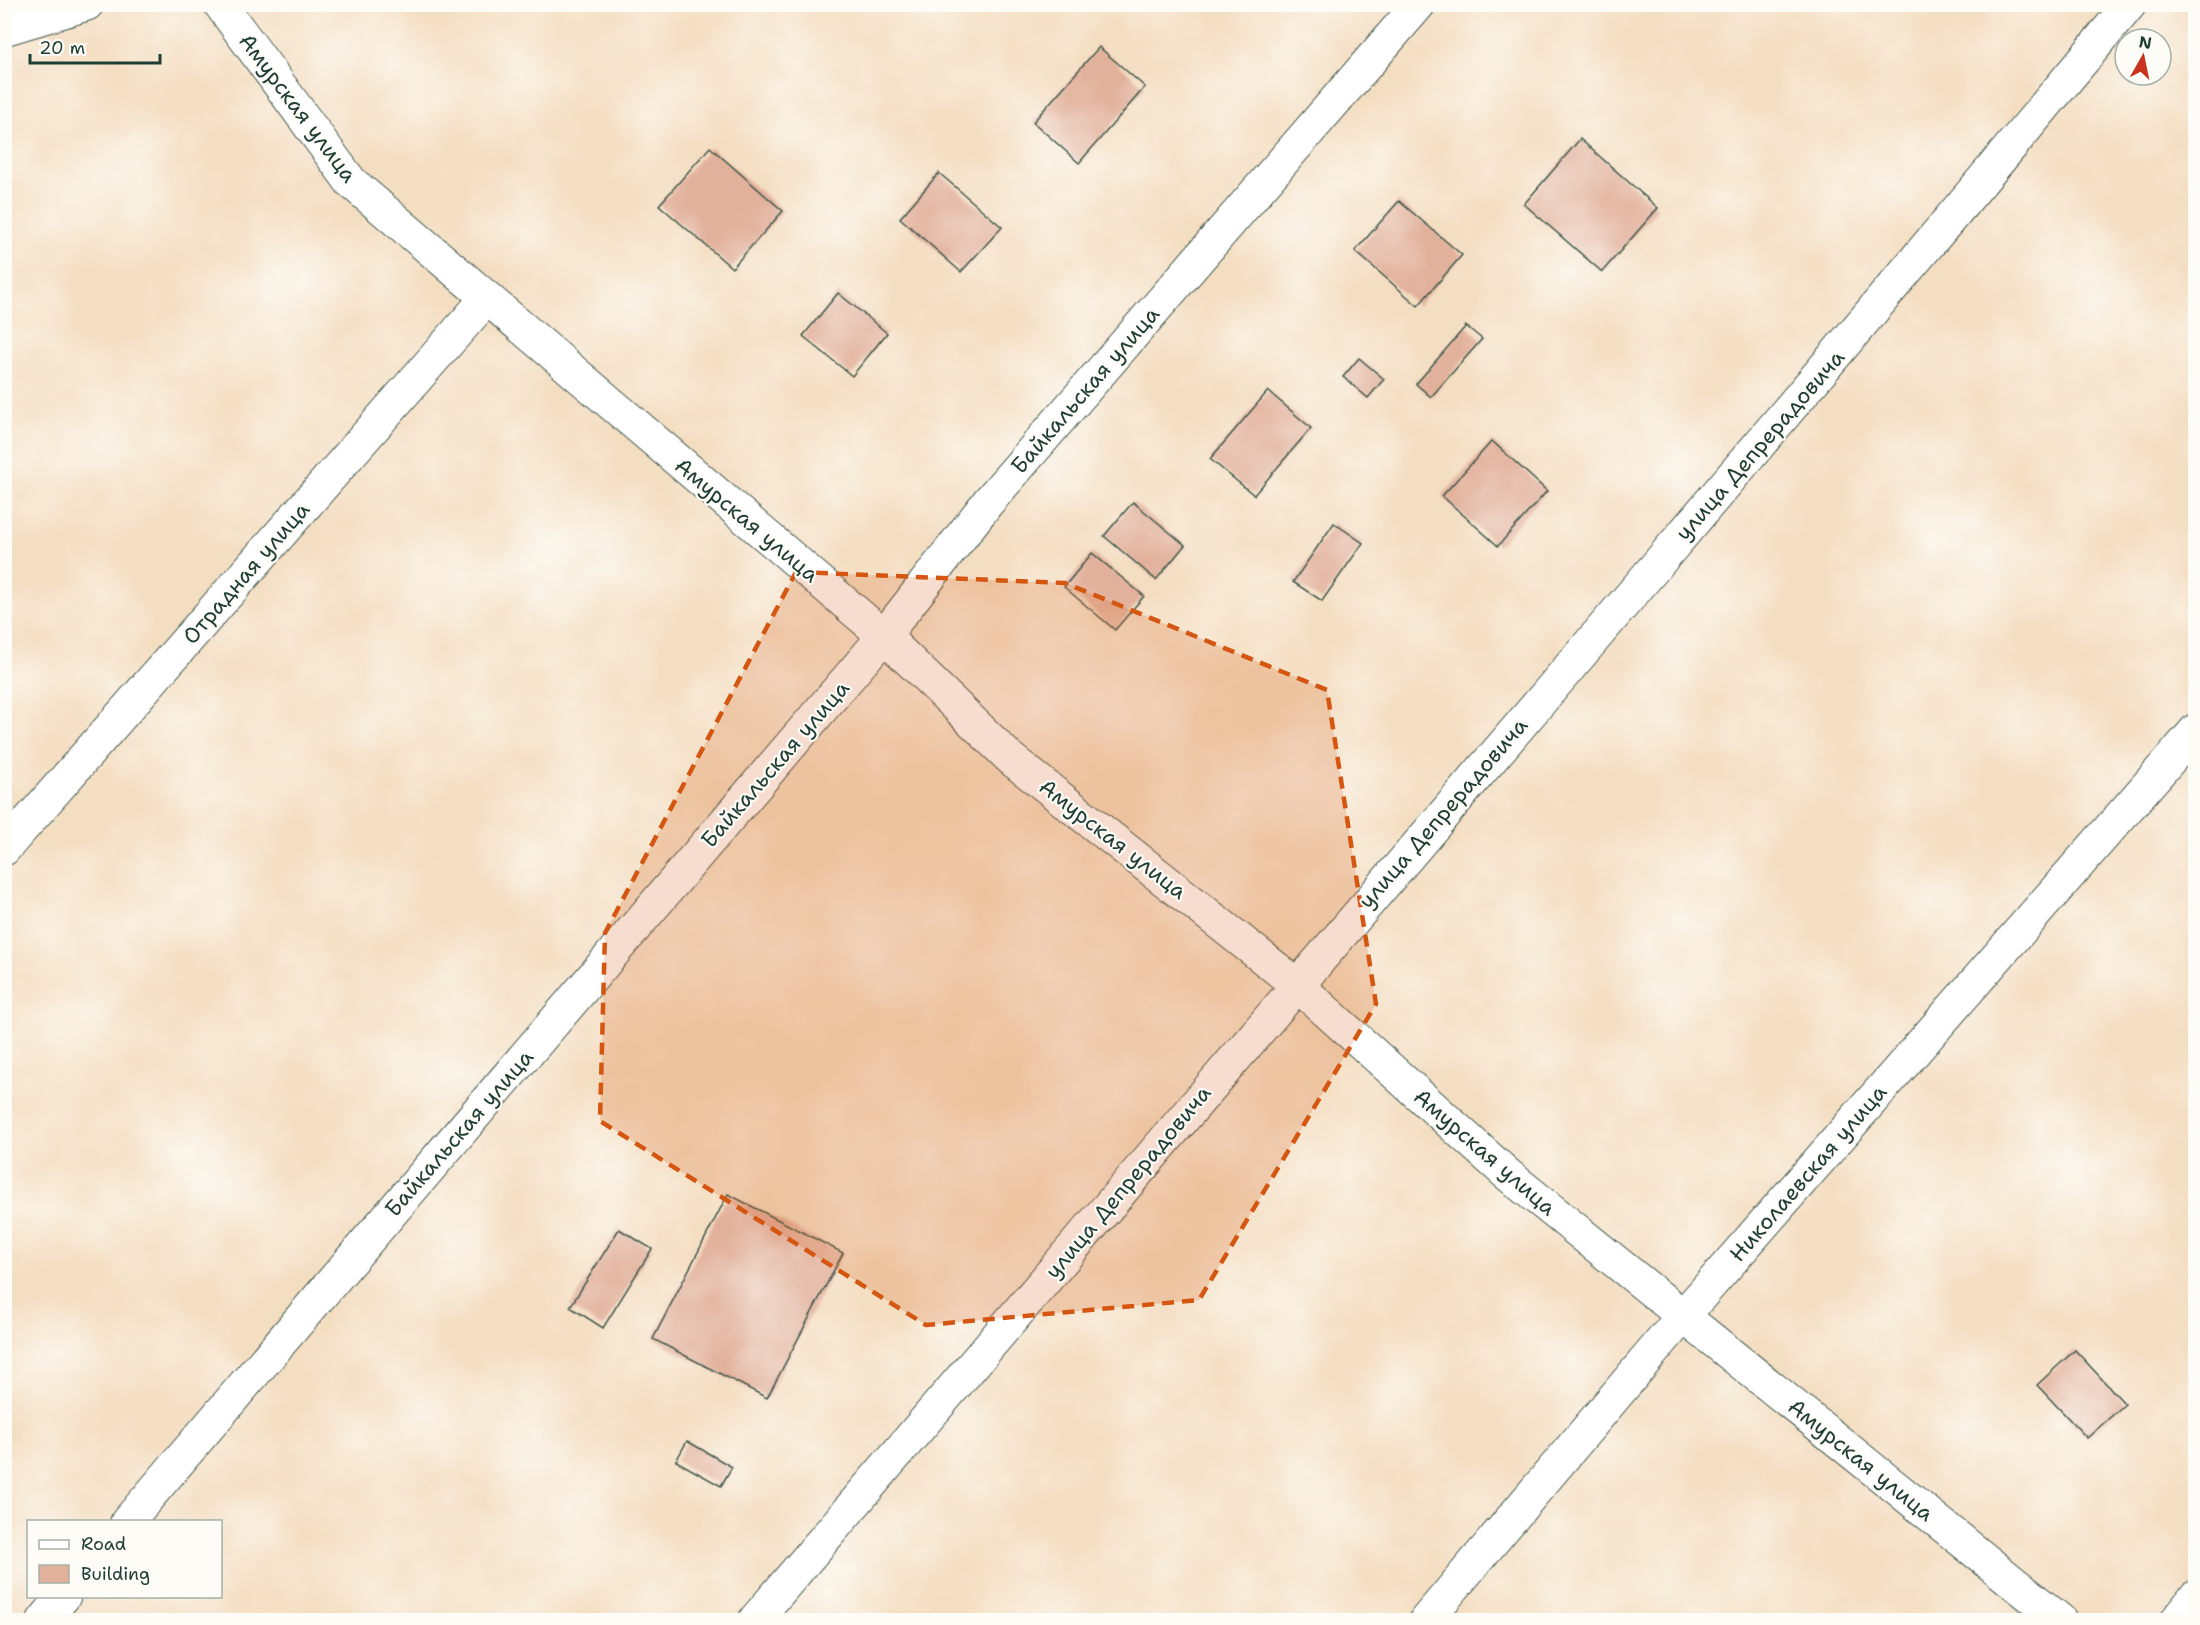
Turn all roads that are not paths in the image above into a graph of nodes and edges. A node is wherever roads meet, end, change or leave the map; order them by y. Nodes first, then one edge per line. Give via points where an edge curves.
1 (87, 4) edge
2 (220, 4) edge
3 (1419, 4) edge
4 (2130, 4) edge
5 (4, 28) edge
6 (487, 298) junction
7 (884, 636) junction
8 (2196, 730) edge
9 (4, 849) edge
10 (1296, 984) junction
11 (1683, 1316) junction
12 (129, 1520) edge
13 (2196, 1596) edge
14 (62, 1598) edge
15 (44, 1620) edge
16 (755, 1620) edge
17 (1426, 1620) edge
18 (2060, 1620) edge
19 (2177, 1620) edge

1 - 5 street
2 - 6 street, Амурская улица via 351,182
3 - 7 street, Байкальская улица via 988,502
4 - 10 street, улица Депрерадовича via 1861,327
6 - 7 street, Амурская улица
6 - 9 street, Отрадная улица
7 - 10 street, Амурская улица via 1010,758
7 - 12 street, Байкальская улица
8 - 11 street, Николаевская улица
10 - 11 street, Амурская улица via 1507,1174
10 - 16 street, улица Депрерадовича
11 - 17 street, Николаевская улица
11 - 18 street, Амурская улица
13 - 19 street
14 - 15 street

